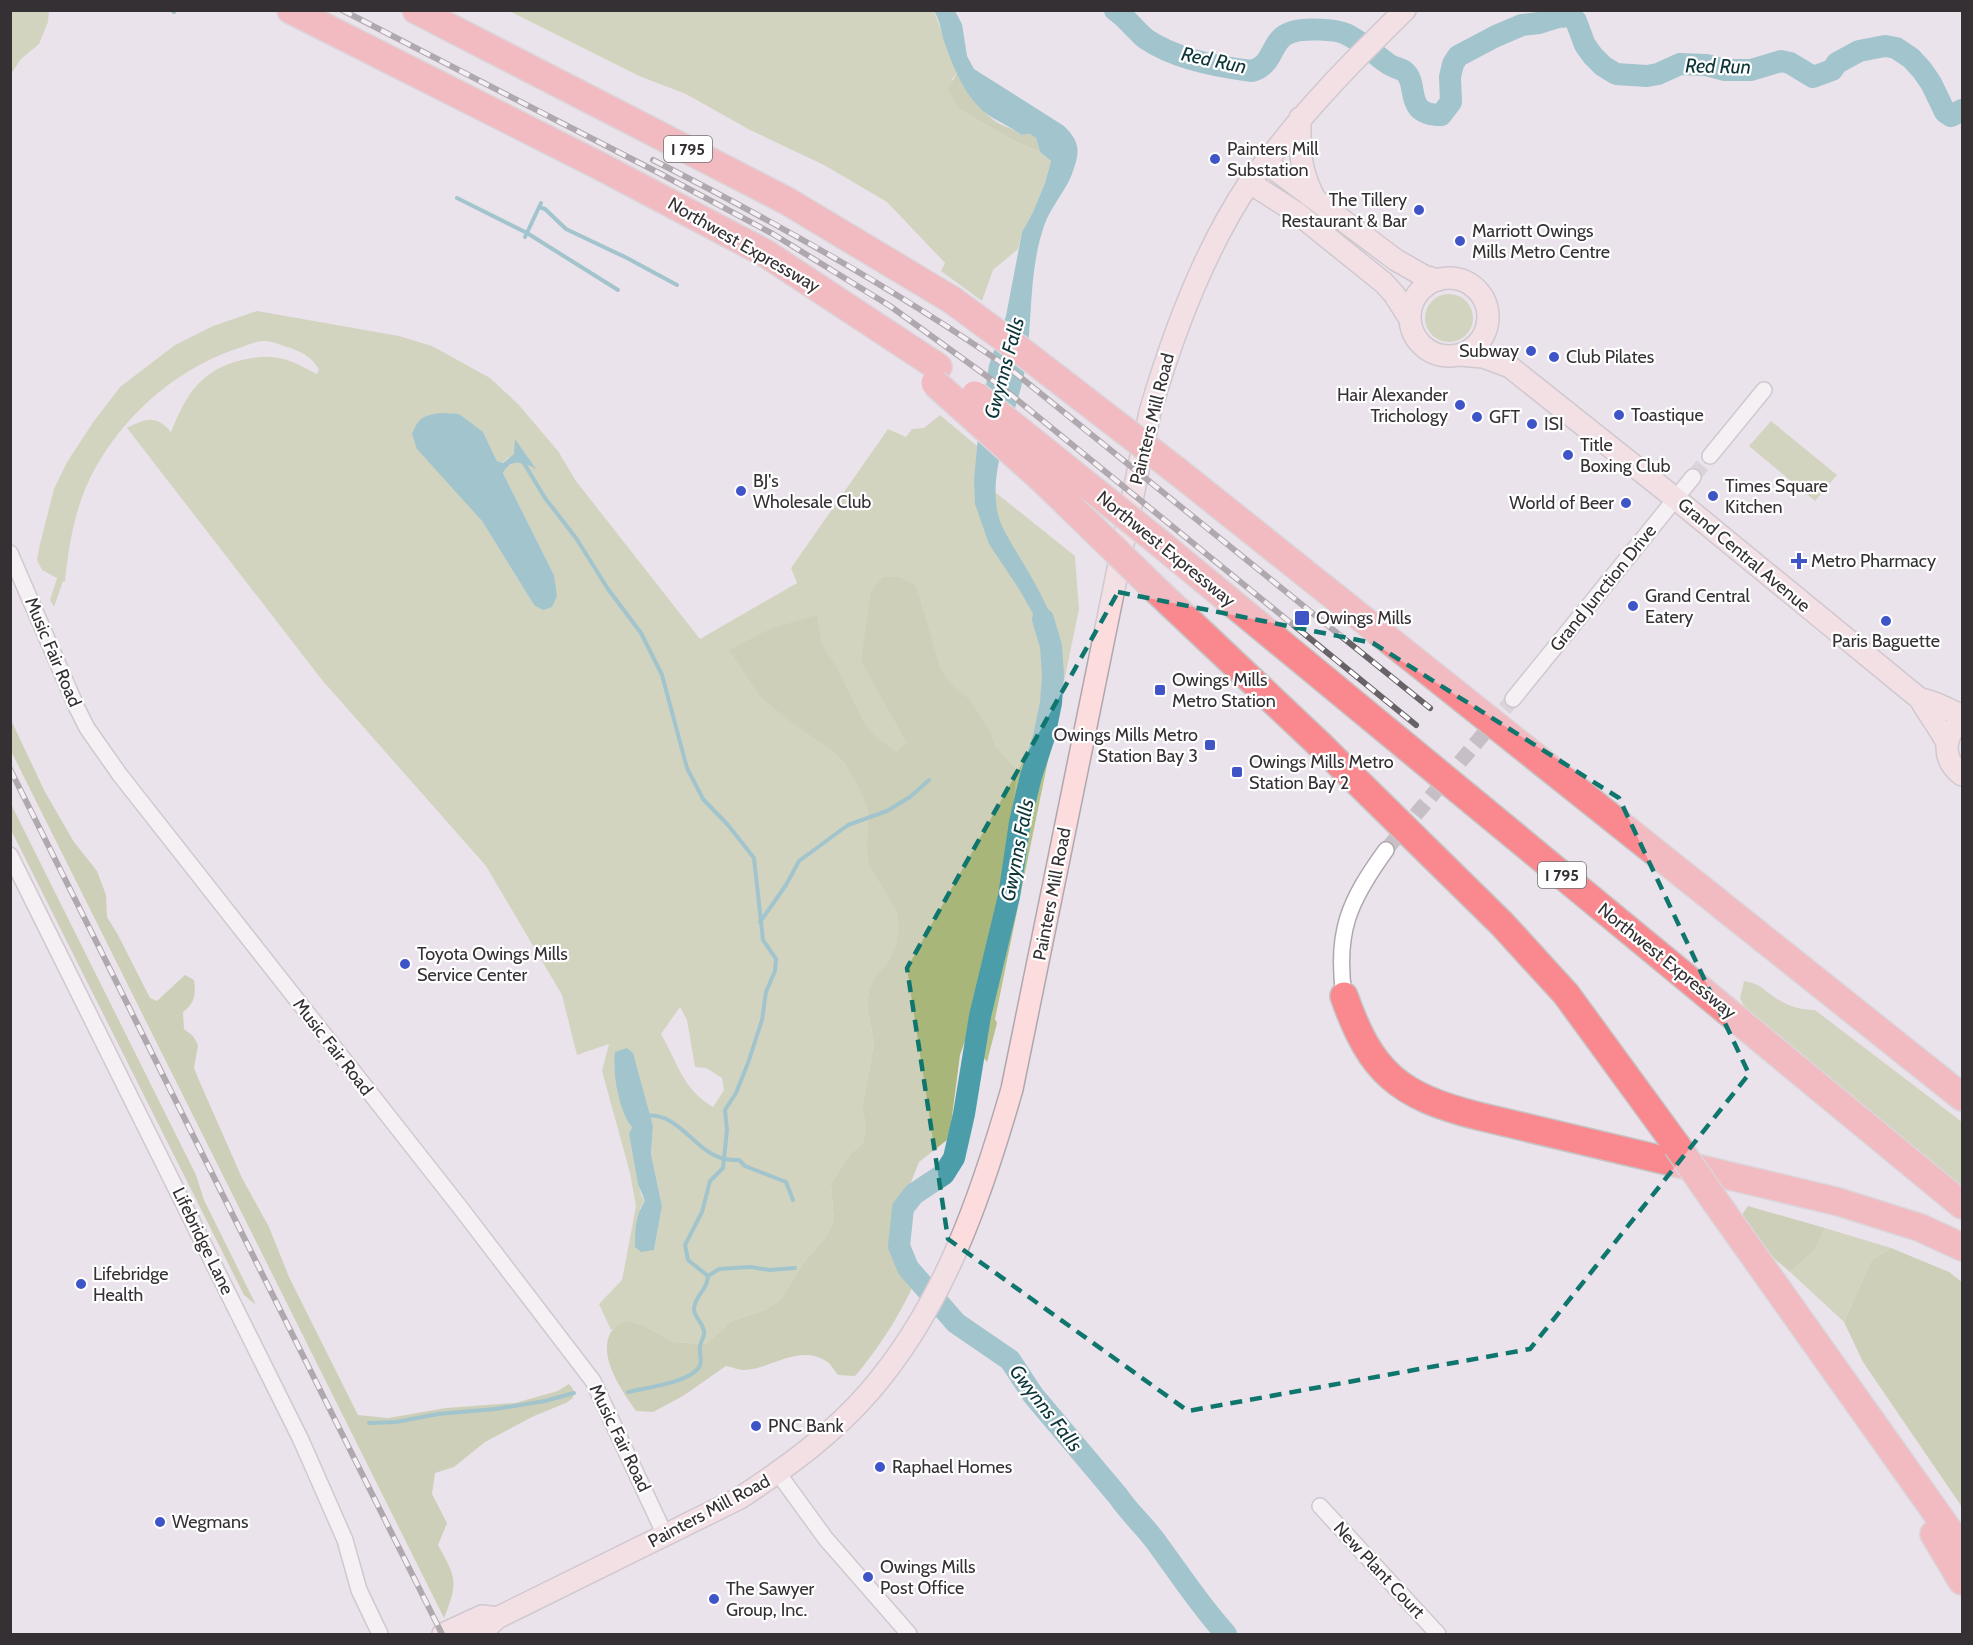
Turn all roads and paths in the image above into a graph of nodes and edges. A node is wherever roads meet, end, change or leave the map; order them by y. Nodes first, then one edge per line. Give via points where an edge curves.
1 (291, 10) edge
2 (416, 10) edge
3 (1405, 10) edge
4 (1300, 118) junction
5 (1265, 162) junction
6 (1250, 183) junction
7 (1314, 198) junction
8 (1437, 280) junction
9 (1410, 319) junction
10 (1488, 320) junction
11 (1459, 355) junction
12 (1510, 367) junction
13 (937, 375) junction
14 (1764, 390) dead end
15 (1710, 456) tunnel mouth
16 (1693, 477) tunnel mouth
17 (1676, 499) junction
18 (10, 553) edge
19 (1514, 699) tunnel mouth
20 (1920, 699) junction
21 (1962, 715) edge
22 (1962, 721) edge
23 (1947, 743) junction
24 (1962, 775) edge
25 (1386, 850) tunnel mouth
26 (10, 855) edge
27 (1344, 996) joint
28 (1962, 1097) edge
29 (1962, 1205) edge
30 (1962, 1247) edge
31 (1850, 1390) junction
32 (778, 1473) junction
33 (1320, 1506) dead end
34 (665, 1535) junction
35 (1962, 1549) edge
36 (1962, 1581) edge
37 (497, 1618) junction
38 (380, 1635) edge
39 (443, 1635) edge
40 (480, 1635) edge
41 (909, 1635) edge
42 (1438, 1635) edge

1 - 13 highway, Northwest Expressway / I 795 via 755,247 825,291
2 - 28 highway, I 795, bridge via 787,201 952,300 1177,471
3 - 4 main road, Painters Mill Road
4 - 5 main road, Painters Mill Road
4 - 7 main road via 1302,170
5 - 6 main road, Painters Mill Road
5 - 7 main road, Grand Central Avenue
6 - 9 main road, Grand Central Avenue via 1297,213 1384,283
6 - 32 main road, Painters Mill Road via 1222,230 1189,300 1150,412 1012,1089 978,1198 947,1272 895,1360 869,1392 812,1447
7 - 8 main road, Grand Central Avenue via 1396,260
8 - 9 main road via 1417,295
8 - 10 main road, Grand Central Avenue via 1455,279 1477,290
9 - 11 main road, Grand Central Avenue via 1422,346 1432,353
10 - 11 main road via 1481,340
10 - 12 main road, Grand Central Avenue
11 - 12 main road, Grand Central Avenue via 1483,357
12 - 17 main road, Grand Central Avenue
13 - 29 highway, Northwest Expressway / I 795, bridge via 1162,545
13 - 31 highway, bridge via 1502,924 1566,994
14 - 15 street
16 - 17 street, Grand Junction Drive
17 - 19 street, Grand Junction Drive
17 - 20 main road, Grand Central Avenue
18 - 34 street, Music Fair Road via 76,708 100,747 593,1381
20 - 21 main road, Grand Central Avenue
20 - 23 main road, Grand Central Avenue
22 - 23 main road
23 - 24 main road, Grand Central Avenue via 1948,758
25 - 27 street via 1359,890 1343,931
26 - 38 street, Lifebridge Lane via 301,1440 345,1540 359,1590
27 - 30 highway via 1355,1026 1380,1066 1424,1099 1478,1116 1839,1202 1921,1228
31 - 35 highway
31 - 36 highway
32 - 34 main road, Painters Mill Road via 740,1498
32 - 41 street via 826,1539
33 - 42 street, New Plant Court
34 - 37 main road, Painters Mill Road
37 - 39 main road, Painters Mill Road via 482,1616
37 - 40 main road, Painters Mill Road

